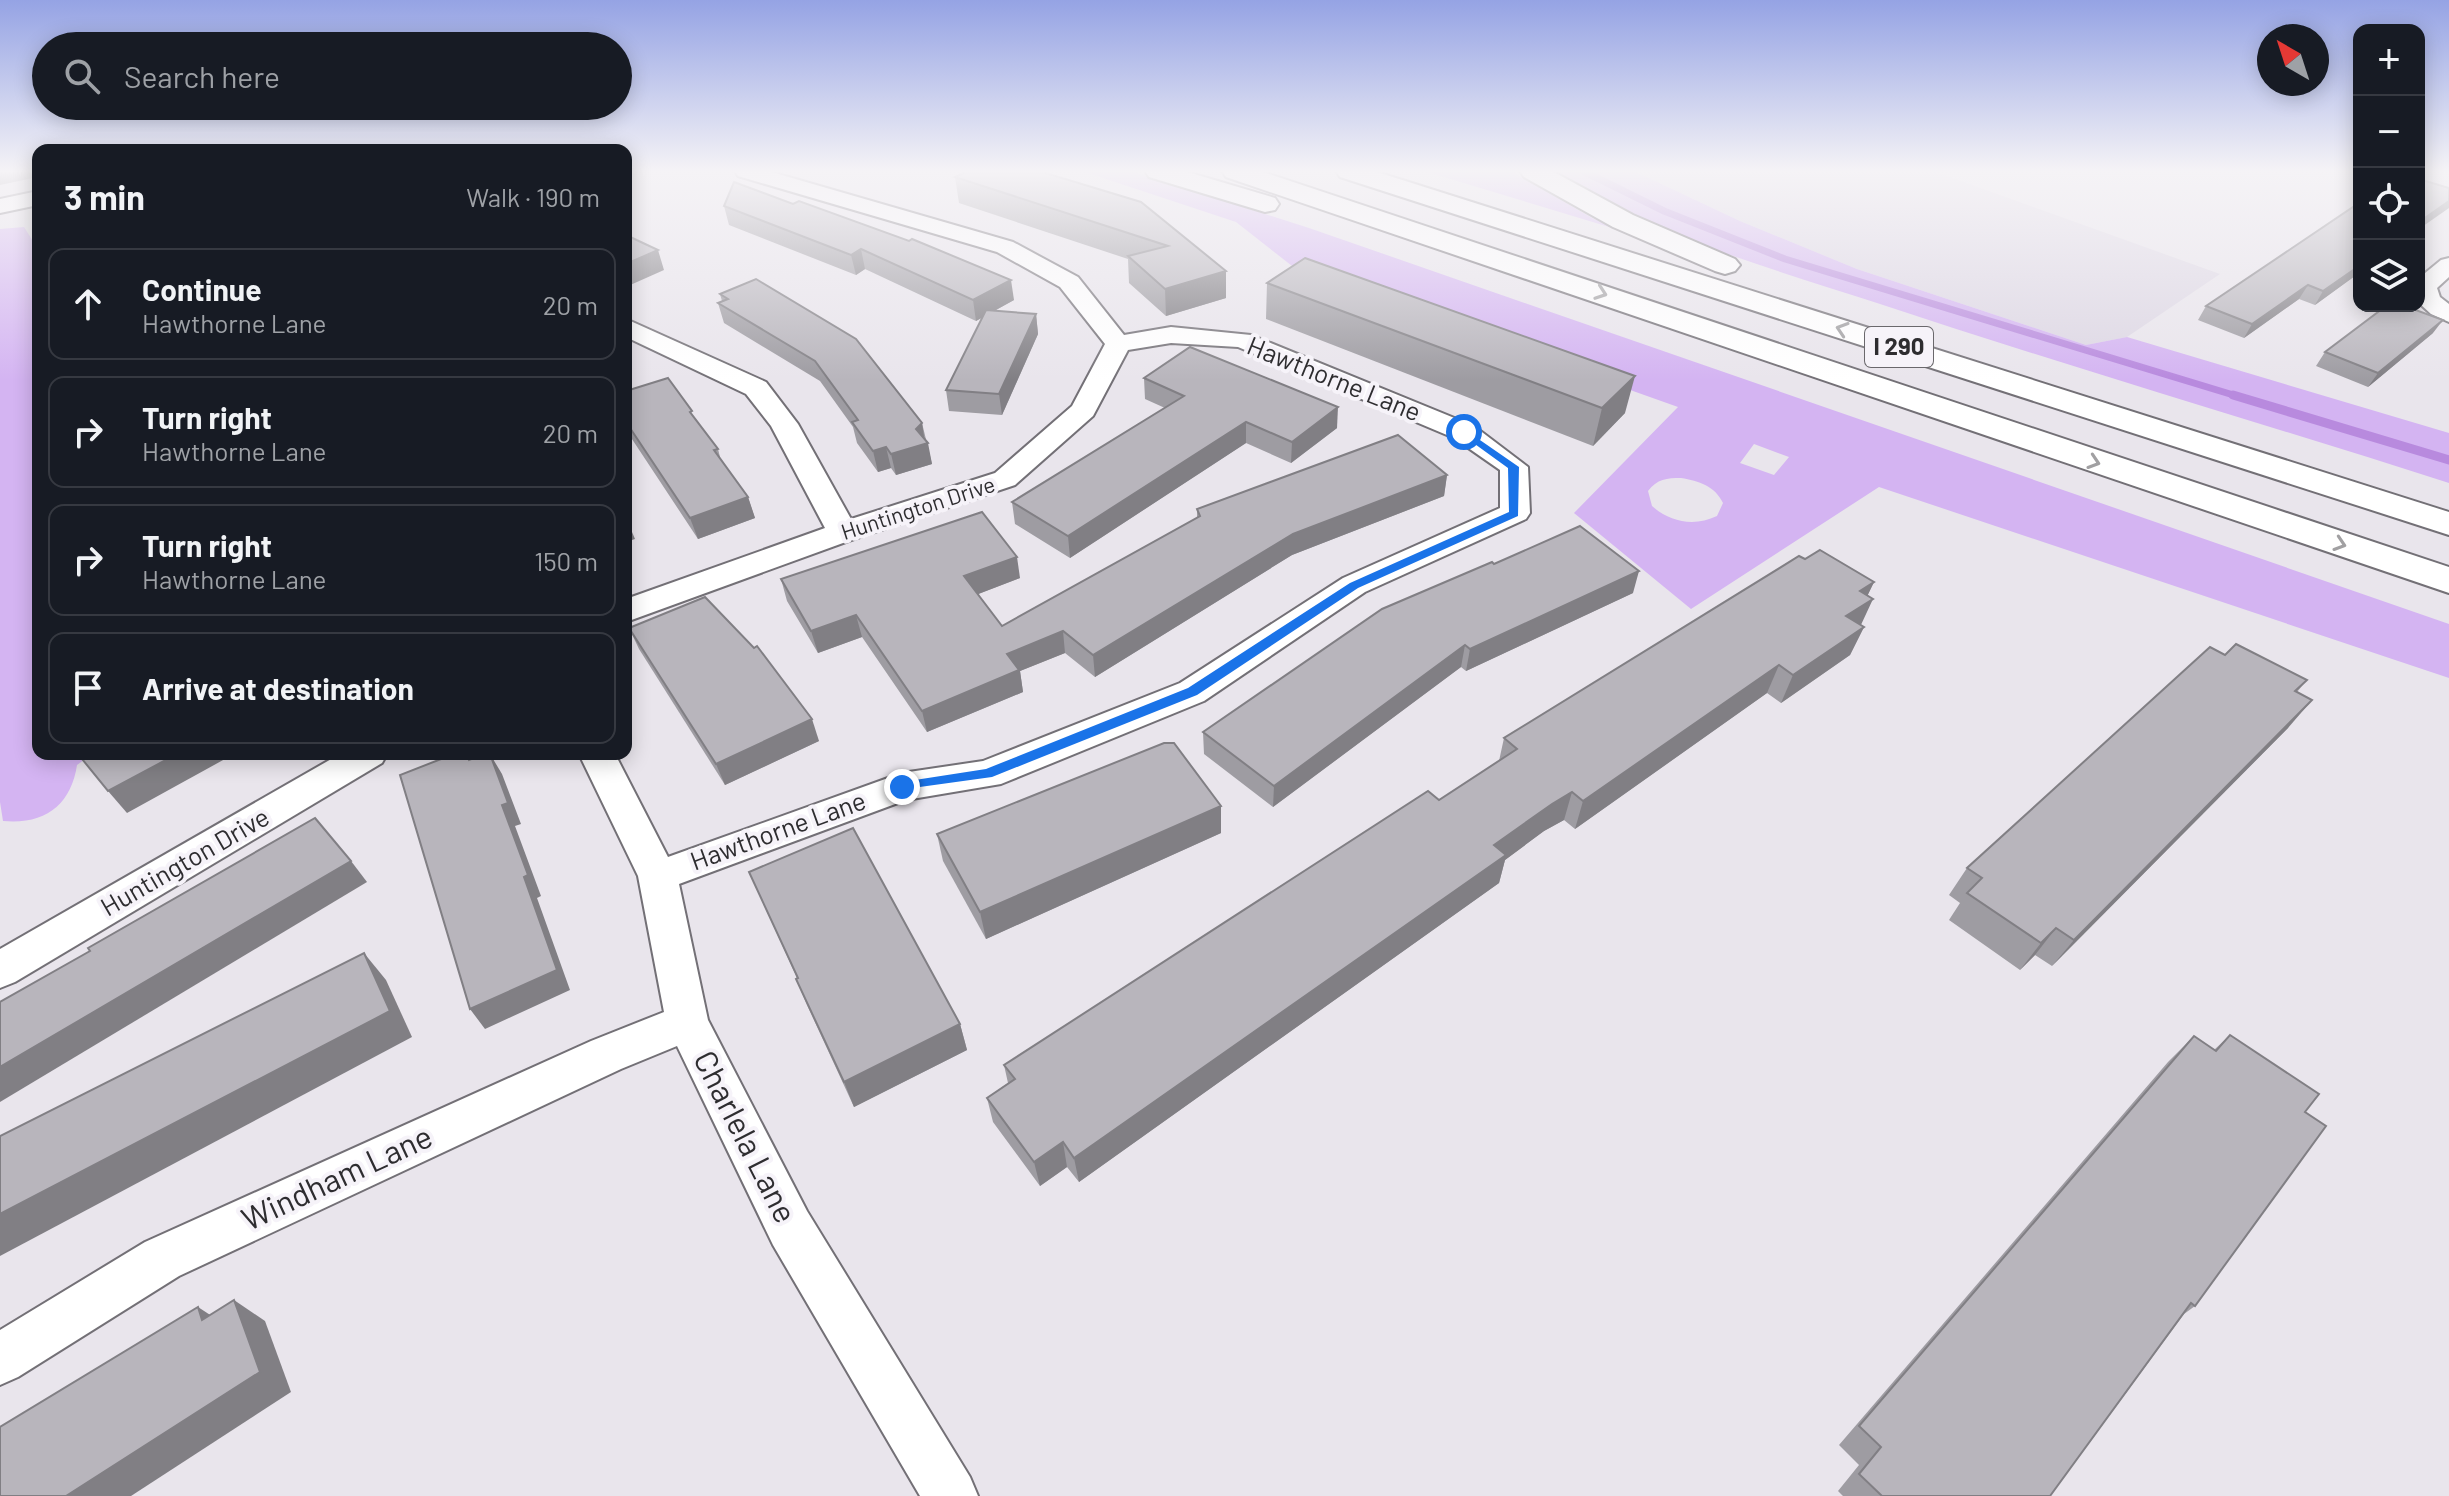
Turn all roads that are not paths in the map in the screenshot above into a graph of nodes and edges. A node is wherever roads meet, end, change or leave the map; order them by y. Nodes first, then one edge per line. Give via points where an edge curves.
1 (984, 241) edge
2 (1370, 241) edge
3 (1441, 241) edge
4 (1567, 241) edge
5 (1668, 241) edge
6 (2449, 265) edge
7 (2449, 314) edge
8 (632, 330) edge
9 (1118, 344) junction
10 (2020, 437) junction
11 (2449, 516) edge
12 (2449, 524) edge
13 (843, 532) junction
14 (2449, 580) edge
15 (632, 609) edge
16 (359, 760) edge
17 (600, 760) edge
18 (658, 876) junction
19 (0, 970) edge
20 (687, 1022) junction
21 (0, 1359) edge
22 (951, 1496) edge

1 - 9 street via 1069,282
2 - 10 highway via 1657,335
3 -> 10 highway, I 290
12 -> 4 highway, I 290
5 - 11 highway via 1719,263 2123,398
6 - 7 street via 2424,286 2426,297
8 - 13 street via 756,388 784,424
9 - 13 street, Huntington Drive via 1083,410 1005,479
9 - 18 street, Hawthorne Lane via 1171,335 1242,340 1464,432 1514,467 1515,513 1354,585 1192,692 988,774 902,787
10 -> 14 highway, I 290
13 - 15 street, Huntington Drive
16 - 19 street, Huntington Drive
17 - 18 street, Charlela Lane
18 - 20 street, Charlela Lane
20 - 21 street, Windham Lane via 162,1259
20 - 22 street, Charlela Lane via 790,1228

